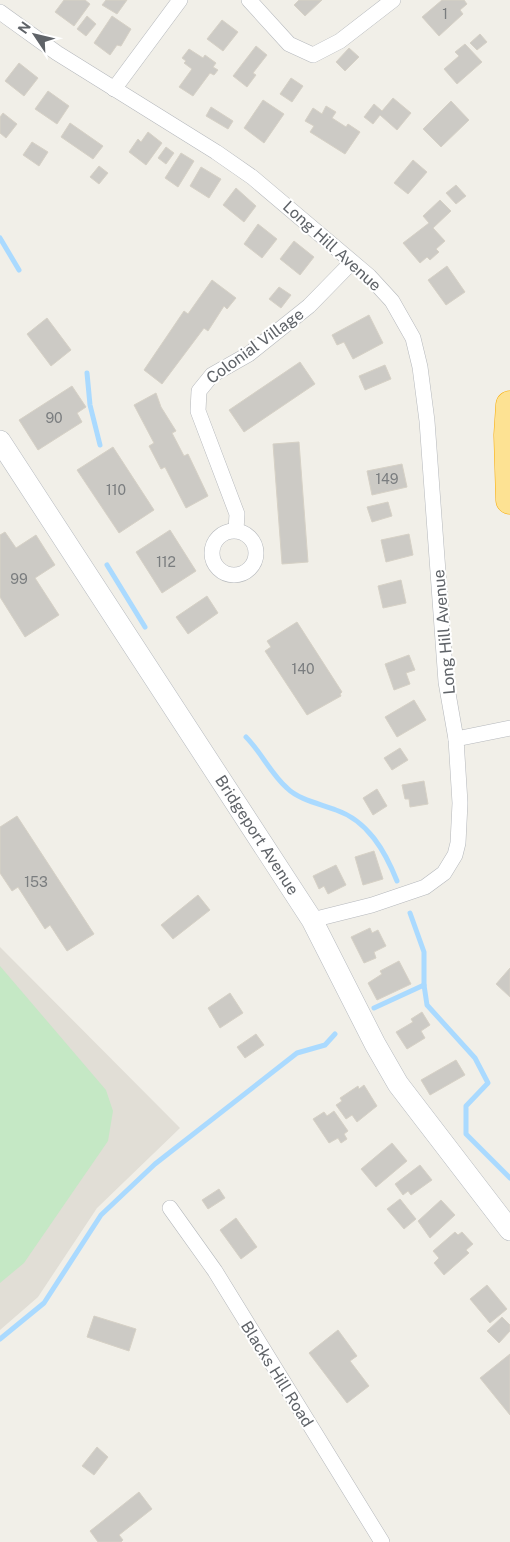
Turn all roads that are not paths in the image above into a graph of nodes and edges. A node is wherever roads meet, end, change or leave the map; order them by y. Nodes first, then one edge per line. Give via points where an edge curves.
1 (4, 0) edge
2 (180, 0) edge
3 (249, 0) edge
4 (393, 0) edge
5 (0, 12) edge
6 (22, 28) junction
7 (114, 89) junction
8 (352, 262) junction
9 (510, 405) edge
10 (0, 441) edge
11 (510, 500) edge
12 (236, 530) dead end
13 (510, 728) edge
14 (456, 739) junction
15 (312, 920) junction
16 (170, 1208) dead end
17 (510, 1230) edge
18 (382, 1542) edge

1 - 6 street
2 - 7 street
3 - 4 street via 289,44 312,55 340,41
5 - 6 street, Long Hill Avenue
6 - 7 street, Long Hill Avenue
7 - 8 street, Long Hill Avenue via 239,168
8 - 12 street, Colonial Village via 309,306 249,354 212,375 199,391 198,411 237,514
8 - 14 street, Long Hill Avenue via 392,301 408,327 420,366 446,682
9 - 11 highway
10 - 15 main road, Bridgeport Avenue
13 - 14 street
14 - 15 street, Long Hill Avenue via 460,828 456,856 444,872 424,886 372,905
15 - 17 main road, Bridgeport Avenue via 398,1084
16 - 18 street, Blacks Hill Road via 215,1271

